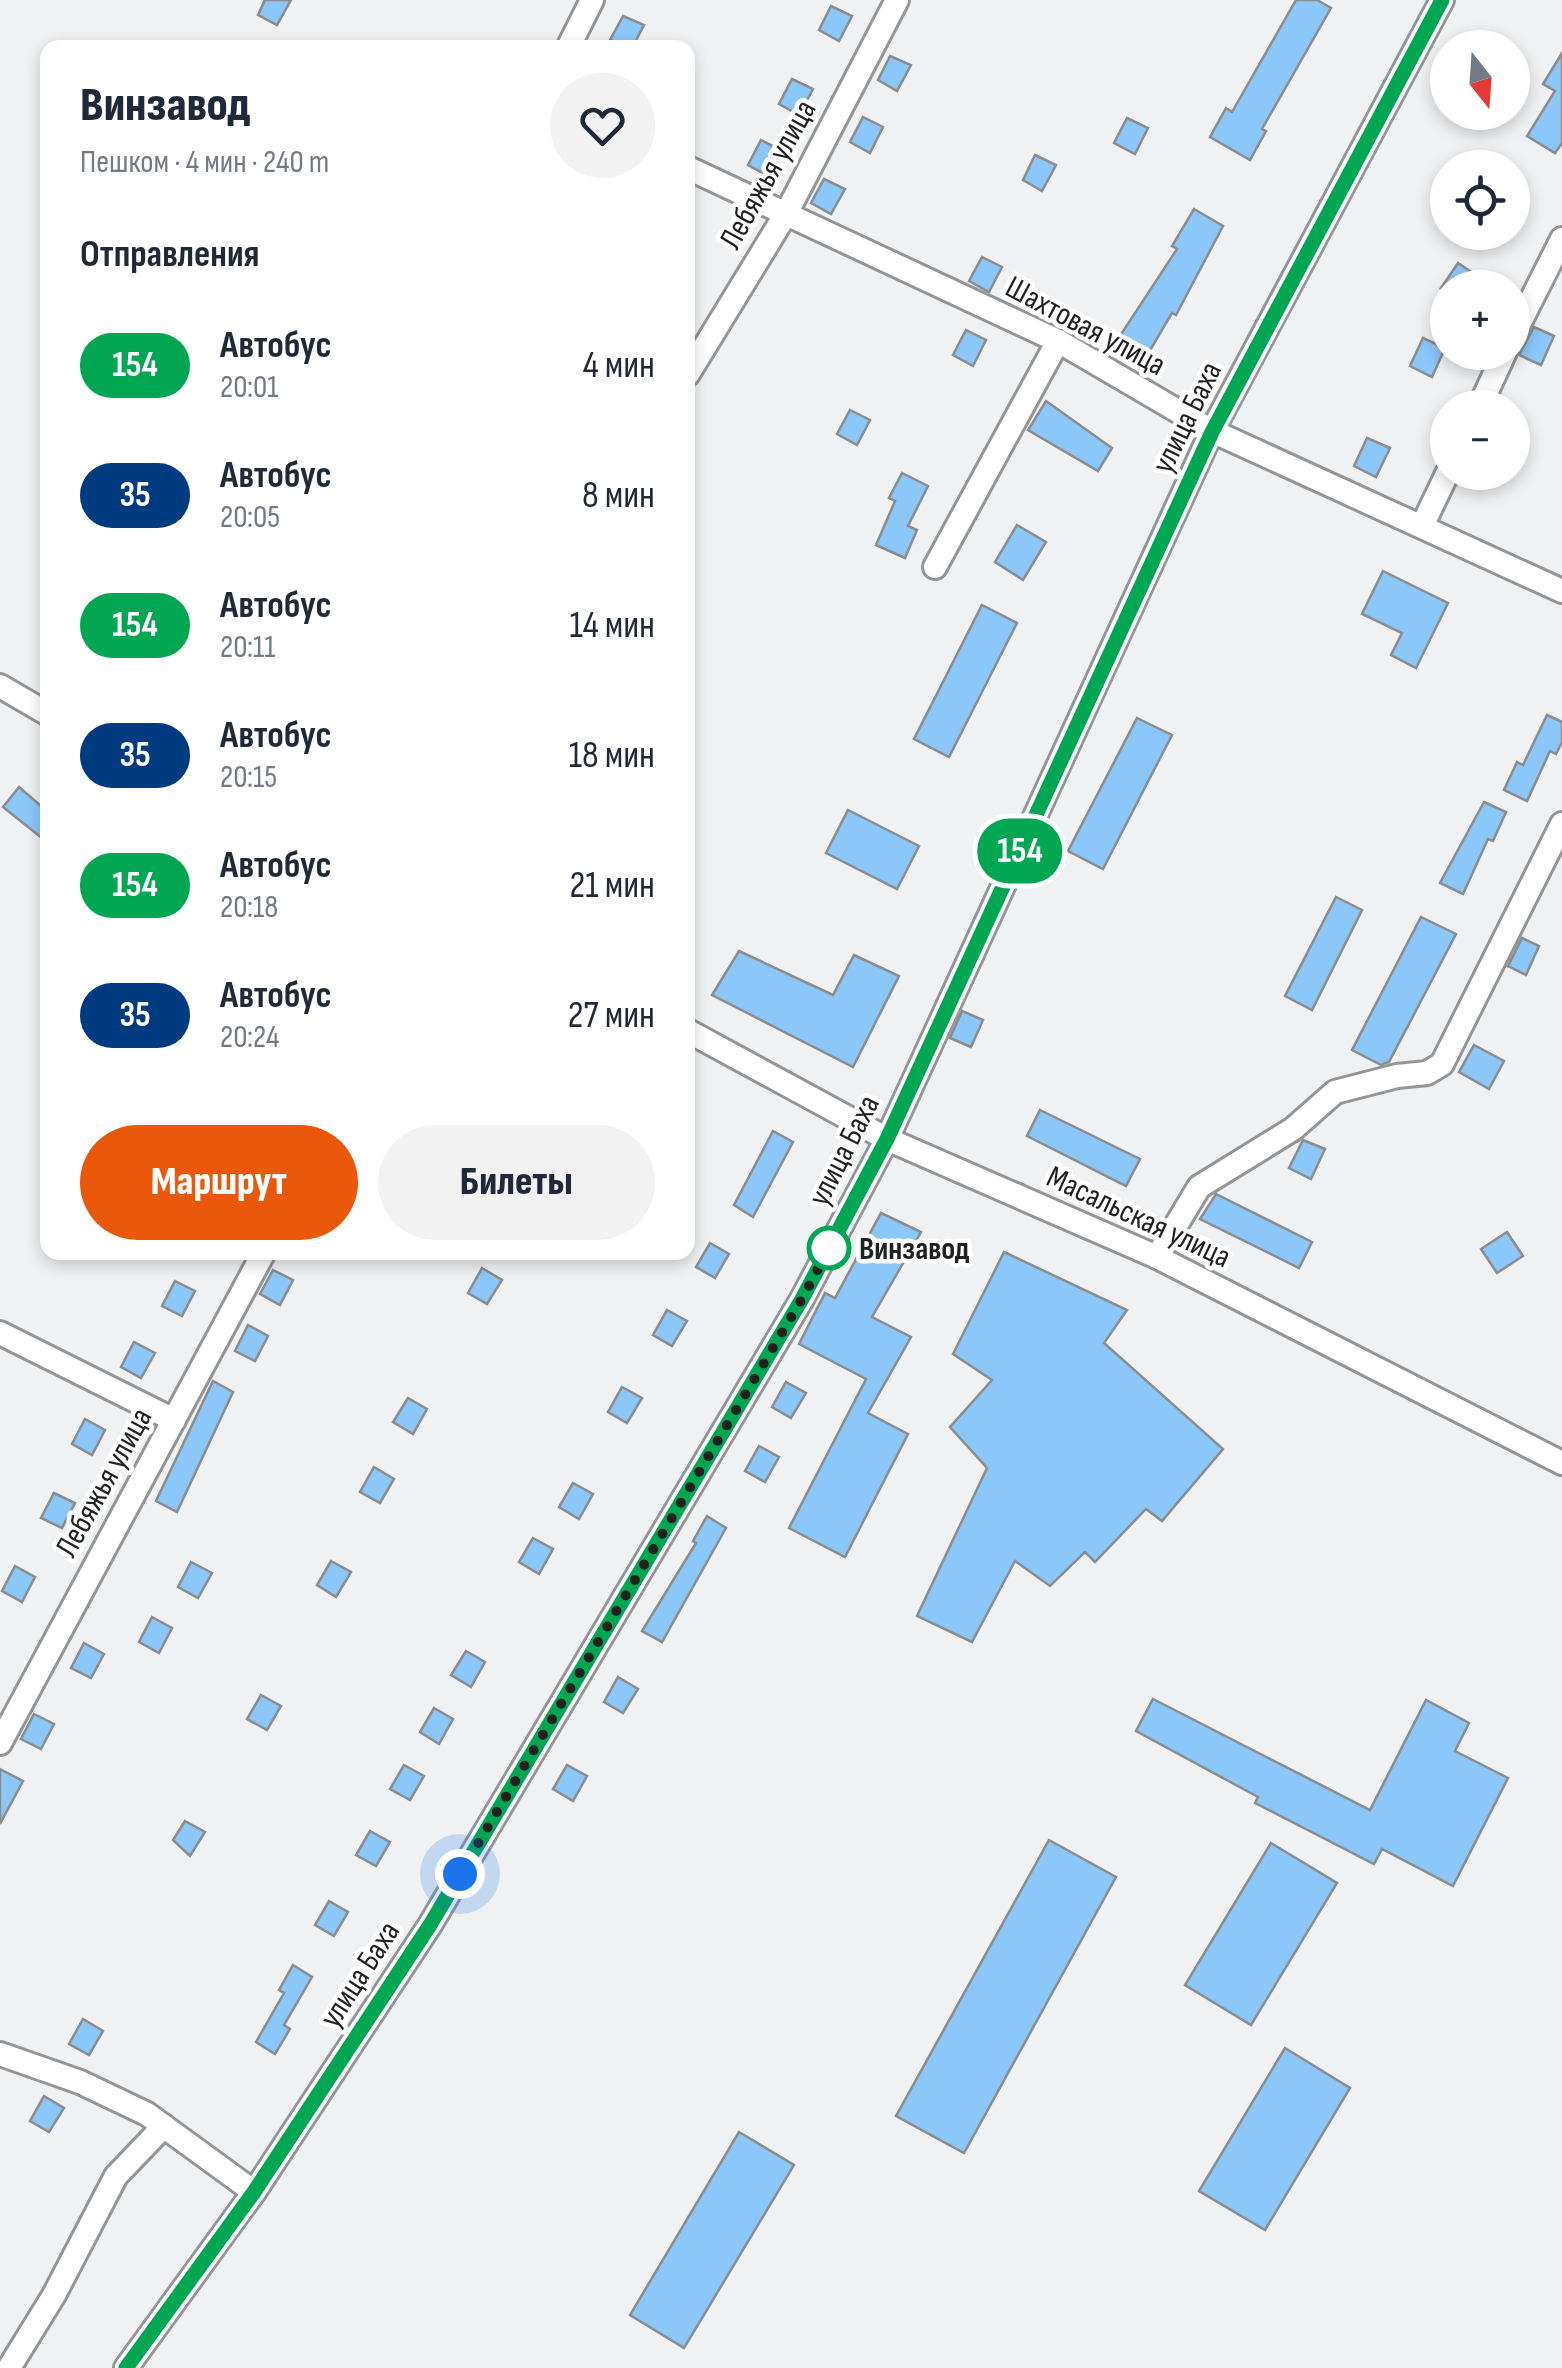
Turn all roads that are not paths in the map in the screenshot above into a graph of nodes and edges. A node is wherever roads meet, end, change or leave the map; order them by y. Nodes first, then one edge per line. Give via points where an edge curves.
1 (592, 0) edge
2 (896, 0) edge
3 (1442, 0) edge
4 (572, 40) edge
5 (695, 171) edge
6 (786, 212) junction
7 (1562, 239) edge
8 (1530, 302) edge
9 (1058, 341) junction
10 (695, 362) edge
11 (1212, 432) junction
12 (1439, 490) edge
13 (1422, 526) junction
14 (936, 567) dead end
15 (1562, 591) edge
16 (0, 686) edge
17 (40, 709) edge
18 (1562, 824) edge
19 (695, 1035) edge
20 (887, 1139) junction
21 (1157, 1257) junction
22 (260, 1260) edge
23 (0, 1333) edge
24 (174, 1420) junction
25 (1562, 1463) edge
26 (0, 1743) edge
27 (0, 2054) edge
28 (164, 2126) junction
29 (254, 2192) junction
30 (9, 2368) edge
31 (126, 2368) edge

1 - 4 street
2 - 6 street, Лебяжья улица
3 - 11 street, улица Баха
5 - 6 street, Шахтовая улица
6 - 9 street, Шахтовая улица
6 - 10 street, Лебяжья улица
7 - 8 street
9 - 11 street, Шахтовая улица
9 - 14 street
11 - 13 street, Шахтовая улица
11 - 20 street, улица Баха
12 - 13 street
13 - 15 street, Шахтовая улица
16 - 17 street
18 - 21 street via 1442,1064 1335,1092 1293,1129 1199,1188
19 - 20 street, Масальская улица
20 - 21 street, Масальская улица
20 - 29 street, улица Баха via 802,1299 430,1925
21 - 25 street, Масальская улица
22 - 24 street, Лебяжья улица
23 - 24 street
24 - 26 street, Лебяжья улица
27 - 28 street via 80,2082
28 - 29 street
28 - 30 street via 116,2176
29 - 31 street, улица Баха

